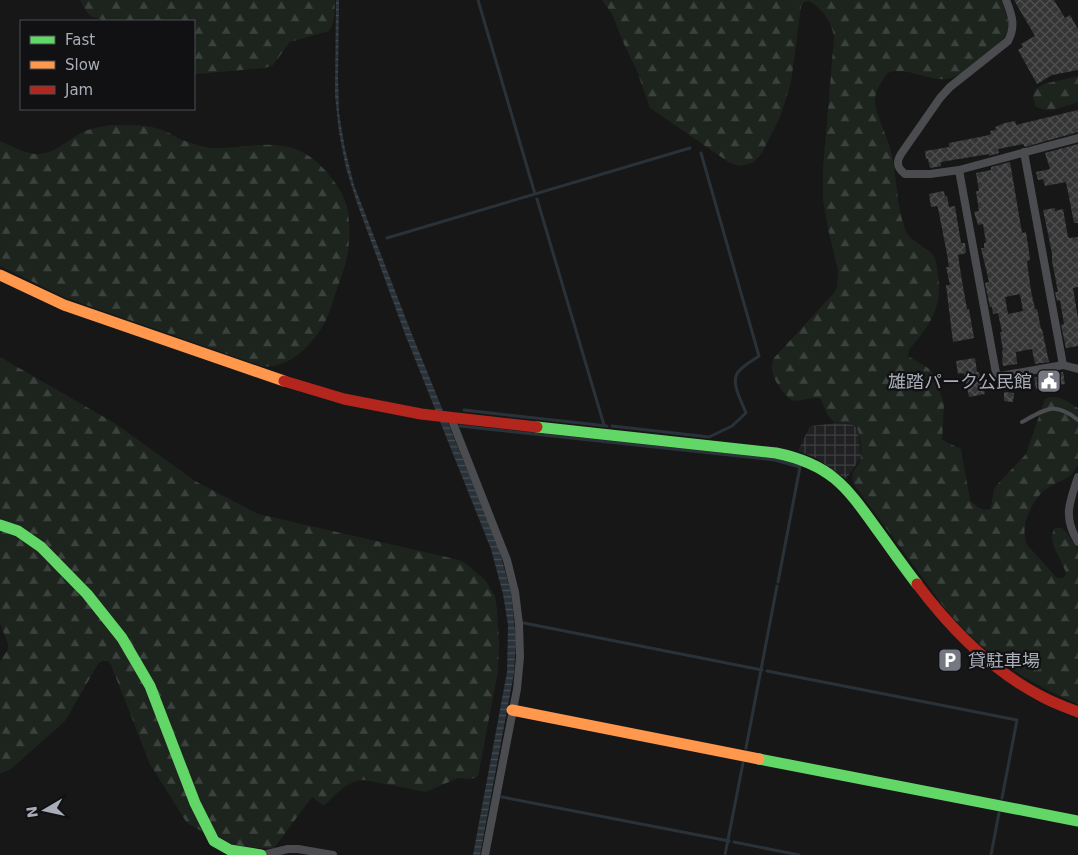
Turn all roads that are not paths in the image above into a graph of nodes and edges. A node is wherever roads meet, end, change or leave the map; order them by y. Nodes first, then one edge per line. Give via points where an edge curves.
1 (1006, 0) edge
2 (1078, 138) edge
3 (1024, 152) junction
4 (959, 170) junction
5 (0, 275) edge
6 (1063, 365) junction
7 (1078, 369) edge
8 (449, 418) junction
9 (1078, 420) edge
10 (1022, 422) dead end
11 (1078, 477) edge
12 (0, 525) edge
13 (1078, 542) edge
14 (512, 710) junction
15 (1078, 712) edge
16 (1078, 821) edge
17 (238, 853) edge
18 (262, 855) edge
19 (333, 855) edge
20 (485, 855) edge

1 - 4 street via 1014,23 1008,41 950,87 898,159 898,165 905,174
2 - 3 street
3 - 4 street
3 - 6 street
4 - 6 street via 996,373 1000,376
5 - 8 street via 64,305 293,384 352,401
6 - 7 street
8 - 14 street via 502,544 515,592 520,657
8 - 15 street via 776,453 810,463 849,491 941,615 973,650 1026,688
9 - 10 lane via 1067,411 1054,408
11 - 13 street via 1068,515
12 - 17 street via 24,532 36,542 88,593 123,637 150,686 198,811 211,836 218,844
14 - 16 street
14 - 20 street
17 - 18 street
18 - 19 street via 298,849

